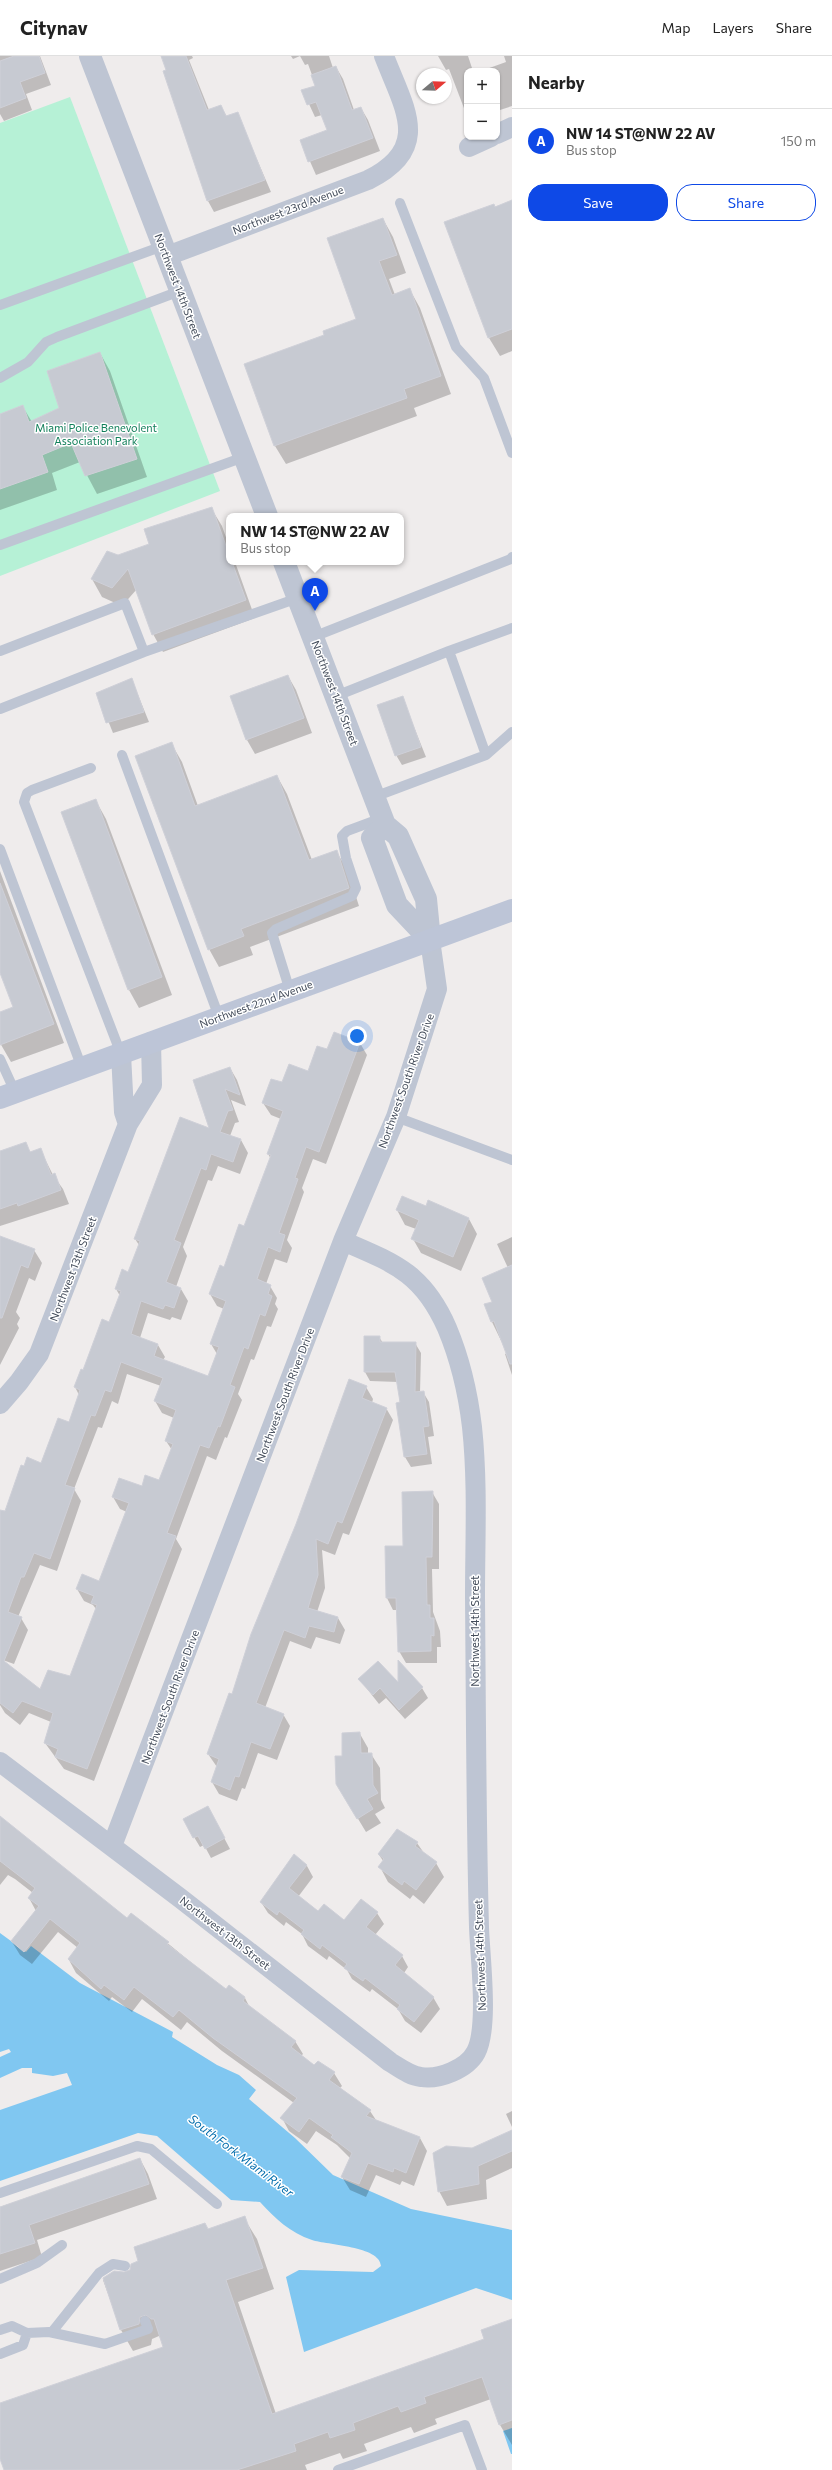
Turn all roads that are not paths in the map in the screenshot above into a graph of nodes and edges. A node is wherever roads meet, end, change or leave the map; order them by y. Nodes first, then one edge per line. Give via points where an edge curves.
1 (90, 56) edge
2 (384, 56) edge
3 (512, 127) edge
4 (500, 133) edge
5 (484, 140) edge
6 (469, 147) dead end
7 (400, 203) dead end
8 (165, 251) junction
9 (180, 291) junction
10 (0, 305) edge
11 (0, 378) edge
12 (512, 453) edge
13 (244, 457) junction
14 (265, 513) edge
15 (0, 545) edge
16 (512, 557) edge
17 (285, 565) edge
18 (298, 598) junction
19 (512, 628) edge
20 (313, 637) junction
21 (0, 651) edge
22 (144, 652) junction
23 (449, 652) junction
24 (336, 696) junction
25 (0, 709) edge
26 (512, 732) edge
27 (122, 755) dead end
28 (486, 755) junction
29 (91, 768) dead end
30 (374, 797) junction
31 (384, 821) junction
32 (0, 849) edge
33 (512, 910) edge
34 (430, 940) junction
35 (290, 991) junction
36 (219, 1017) junction
37 (151, 1042) junction
38 (121, 1054) junction
39 (0, 1059) edge
40 (82, 1068) junction
41 (8, 1095) edge
42 (396, 1117) junction
43 (128, 1124) junction
44 (512, 1160) edge
45 (343, 1241) junction
46 (0, 1404) edge
47 (0, 1762) edge
48 (112, 1846) junction
49 (458, 2068) joint
50 (0, 2193) edge
51 (217, 2204) dead end
52 (62, 2244) dead end
53 (125, 2266) dead end
54 (0, 2279) edge
55 (146, 2322) dead end
56 (0, 2330) edge
57 (52, 2332) junction
58 (27, 2333) junction
59 (0, 2354) edge
60 (338, 2470) edge
61 (482, 2470) edge

1 - 8 street, Northwest 14th Street
2 - 8 street, Northwest 23rd Avenue via 407,120 408,141 403,154 394,164 368,180
3 - 4 street
5 - 6 street
7 - 12 lane via 456,347 484,378
8 - 9 street, Northwest 14th Street
8 - 10 lane
9 - 11 lane via 51,339 28,362
9 - 13 street, Northwest 14th Street
13 - 14 street, Northwest 14th Street
13 - 15 lane
16 - 20 lane
17 - 18 street, Northwest 14th Street
18 - 20 street, Northwest 14th Street
18 - 22 lane
19 - 23 lane
20 - 24 street, Northwest 14th Street
21 - 22 lane via 125,603
22 - 25 lane
23 - 24 lane
23 - 28 lane
24 - 30 street, Northwest 14th Street
26 - 28 lane
27 - 36 lane
28 - 30 lane
29 - 38 lane via 32,790 27,793 24,802
30 - 31 street, Northwest 14th Street
31 - 34 street, Northwest 14th Street via 398,836 426,899
31 - 34 street via 372,838 397,905
31 - 35 lane via 347,831 342,836 356,888 352,896 276,929 272,934
32 - 40 lane
33 - 34 main road, Northwest 22nd Avenue
34 - 35 main road, Northwest 22nd Avenue
34 - 42 street, Northwest South River Drive via 437,989
35 - 36 main road, Northwest 22nd Avenue
36 - 37 main road, Northwest 22nd Avenue
37 - 38 main road, Northwest 22nd Avenue
37 - 43 street, Northwest 13th Street via 152,1085
38 - 40 main road, Northwest 22nd Avenue
38 - 43 street via 124,1112
39 - 41 lane
40 - 41 main road, Northwest 22nd Avenue
42 - 44 lane
42 - 45 street, Northwest South River Drive
43 - 46 street, Northwest 13th Street via 39,1354
45 - 48 street, Northwest South River Drive
45 - 49 street, Northwest 14th Street via 403,1268 425,1291 446,1327 456,1354 472,1428 477,1863 482,2021 476,2052 468,2062
47 - 48 street, Northwest 13th Street
48 - 49 street, Northwest 13th Street via 390,2062 408,2073 421,2077 441,2075
50 - 51 lane via 137,2146 144,2146 151,2149
52 - 54 lane via 38,2263
53 - 57 lane via 113,2264 99,2273
55 - 57 lane via 148,2329 105,2344
56 - 58 lane via 12,2326
57 - 58 lane
58 - 59 lane via 23,2345
60 - 61 lane via 465,2425

